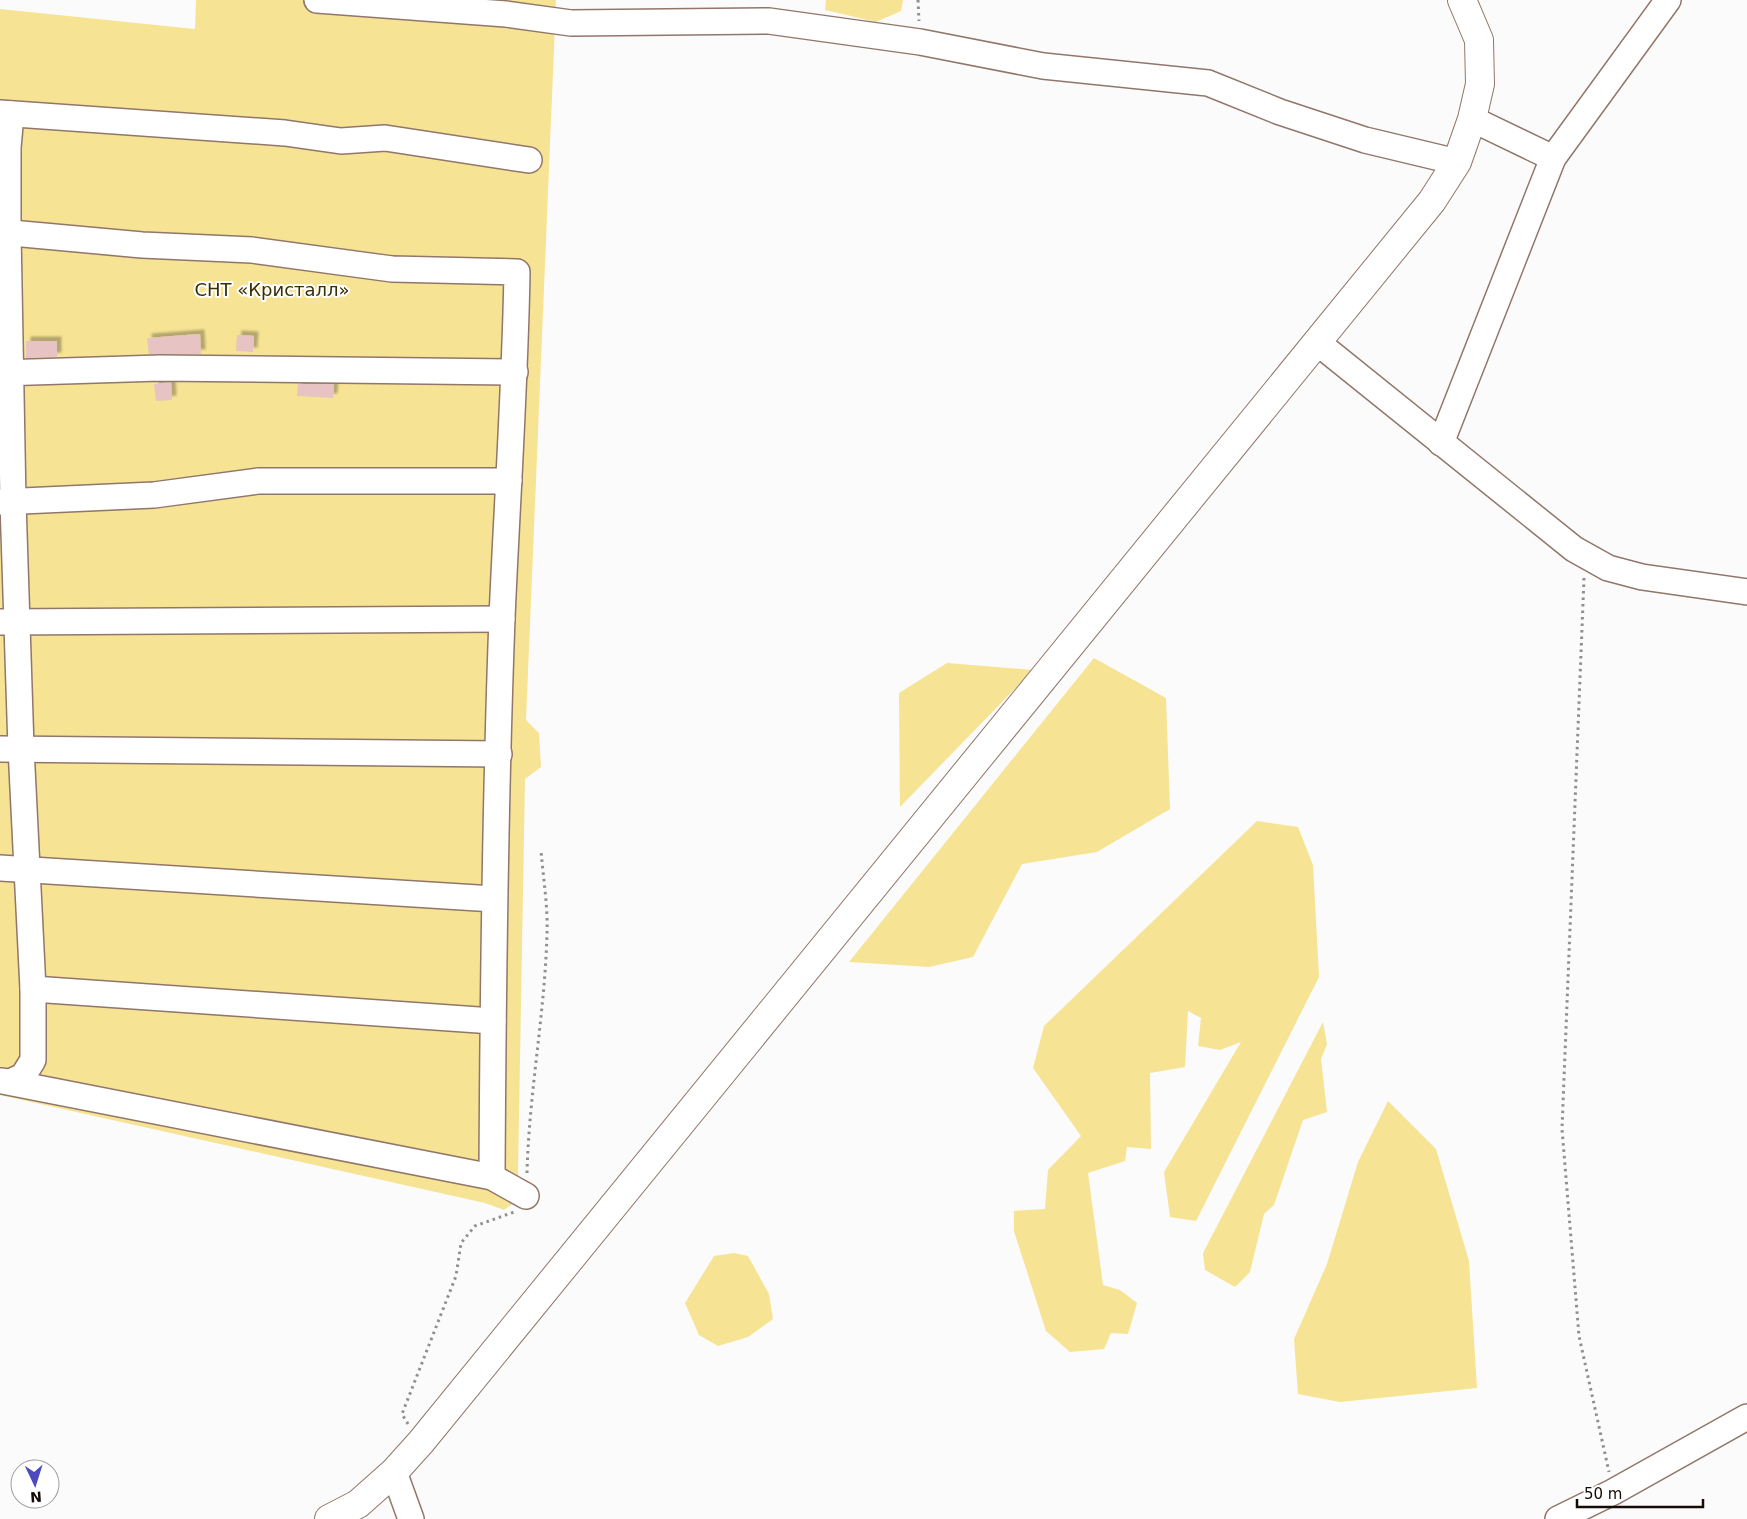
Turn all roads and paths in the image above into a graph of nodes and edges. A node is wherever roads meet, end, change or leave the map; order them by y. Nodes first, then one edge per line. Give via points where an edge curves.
1 (317, 0) edge
2 (1462, 0) edge
3 (1668, 0) edge
4 (6, 113) edge
5 (1472, 119) junction
6 (1553, 158) junction
7 (529, 160) dead end
8 (1457, 162) junction
9 (4, 232) edge
10 (1318, 343) junction
11 (515, 372) junction
12 (5, 373) edge
13 (1441, 443) junction
14 (509, 481) junction
15 (7, 502) edge
16 (1585, 555) junction
17 (1747, 592) edge
18 (502, 619) junction
19 (9, 621) edge
20 (10, 748) edge
21 (499, 754) junction
22 (0, 868) edge
23 (27, 870) junction
24 (494, 899) junction
25 (33, 989) junction
26 (493, 1021) junction
27 (5, 1081) edge
28 (492, 1177) junction
29 (526, 1196) dead end
30 (1747, 1417) edge
31 (394, 1472) junction
32 (1613, 1492) junction
33 (329, 1519) edge
34 (411, 1519) edge
35 (1558, 1519) edge

1 - 8 street via 506,14 571,24 769,21 920,42 1043,66 1208,83 1280,112 1365,140
2 - 5 main road via 1479,40 1480,84
3 - 6 street
4 - 7 street via 285,133 341,141 385,138
4 - 9 street via 8,148
5 - 6 street
5 - 8 main road
6 - 13 street
8 - 10 main road via 1432,201
9 - 11 street via 142,245 252,250 392,269 518,272
9 - 12 street
10 - 13 street
10 - 31 main road
11 - 12 street via 160,368
11 - 14 street
12 - 15 street
13 - 16 street
14 - 15 street via 258,481 154,495
14 - 18 street
15 - 19 street
16 - 17 street via 1608,568 1642,577
16 - 32 path via 1562,1130 1579,1336
18 - 19 street
18 - 21 street
19 - 20 street
20 - 21 street
20 - 23 street
21 - 24 street
22 - 23 street
23 - 24 street
23 - 25 street
24 - 26 street
25 - 26 street
25 - 27 street via 33,1060 23,1076
26 - 28 street
27 - 28 street
28 - 29 street
30 - 32 street
31 - 33 main road via 358,1504
31 - 34 street
32 - 35 street

